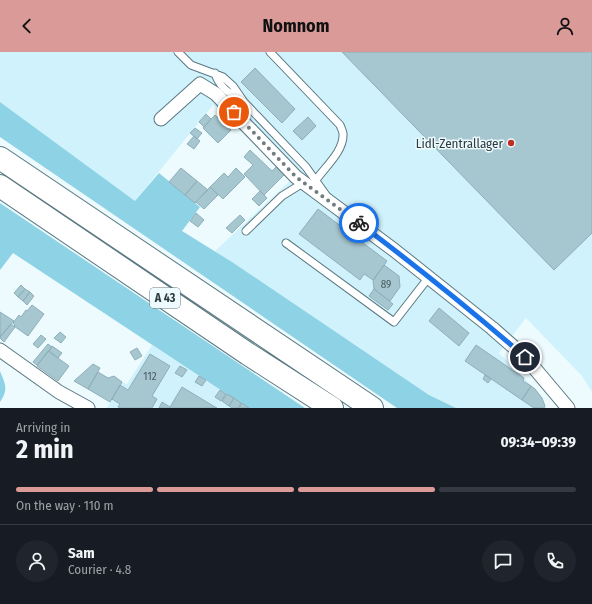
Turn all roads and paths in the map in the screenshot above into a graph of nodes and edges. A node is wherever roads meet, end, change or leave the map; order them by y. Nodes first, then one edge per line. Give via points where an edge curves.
1 (178, 52) edge
2 (270, 52) edge
3 (161, 119) dead end
4 (0, 158) edge
5 (309, 181) junction
6 (0, 186) edge
7 (246, 231) dead end
8 (286, 243) dead end
9 (428, 277) junction
10 (0, 350) edge
11 (88, 408) edge
12 (332, 408) edge
13 (372, 408) edge
14 (568, 408) edge

1 - 5 lane via 191,65 215,73 218,82 244,102 306,167
2 - 5 lane via 342,129 339,148
3 - 5 street via 200,84 216,94 296,177
4 - 13 highway, A 43
5 - 7 lane via 292,188
5 - 9 street via 334,205
6 - 12 highway, A 43
8 - 9 lane via 394,322
9 - 14 street via 525,357
10 - 11 street via 60,392

